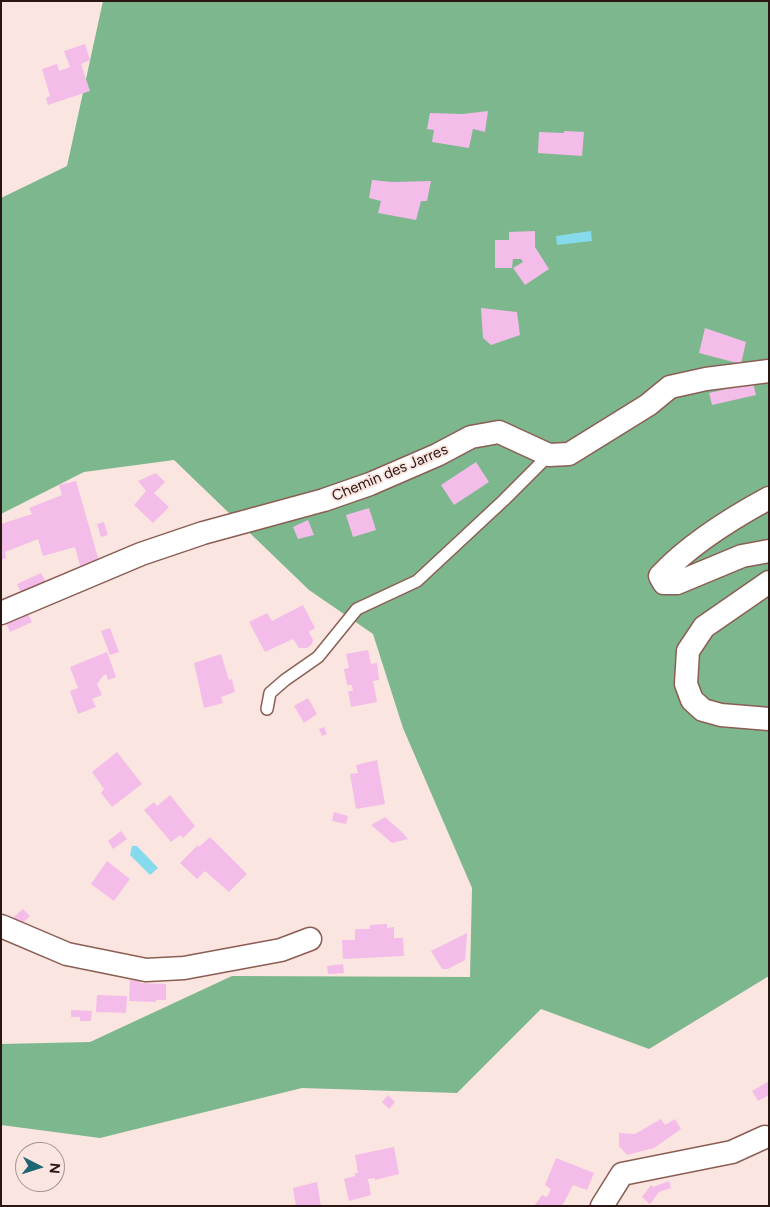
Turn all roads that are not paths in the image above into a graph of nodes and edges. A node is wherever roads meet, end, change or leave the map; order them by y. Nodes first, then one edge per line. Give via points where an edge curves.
1 (769, 371) edge
2 (549, 455) junction
3 (769, 498) edge
4 (769, 551) edge
5 (769, 582) edge
6 (1, 613) edge
7 (267, 709) dead end
8 (769, 718) edge
9 (1, 926) edge
10 (310, 939) dead end
11 (764, 1137) dead end
12 (602, 1206) edge

1 - 2 street via 670,387 648,405 569,454
2 - 6 street, Chemin des Jarres via 499,432 471,437 370,484 141,554
2 - 7 lane via 417,581 357,609 318,657 270,693
3 - 4 street via 677,558 660,576 664,583 677,583 742,556
5 - 8 street via 704,627 688,651 686,684 692,700 703,710 721,715
9 - 10 street via 67,954 146,970 184,968 281,950
11 - 12 street via 732,1152 622,1174

